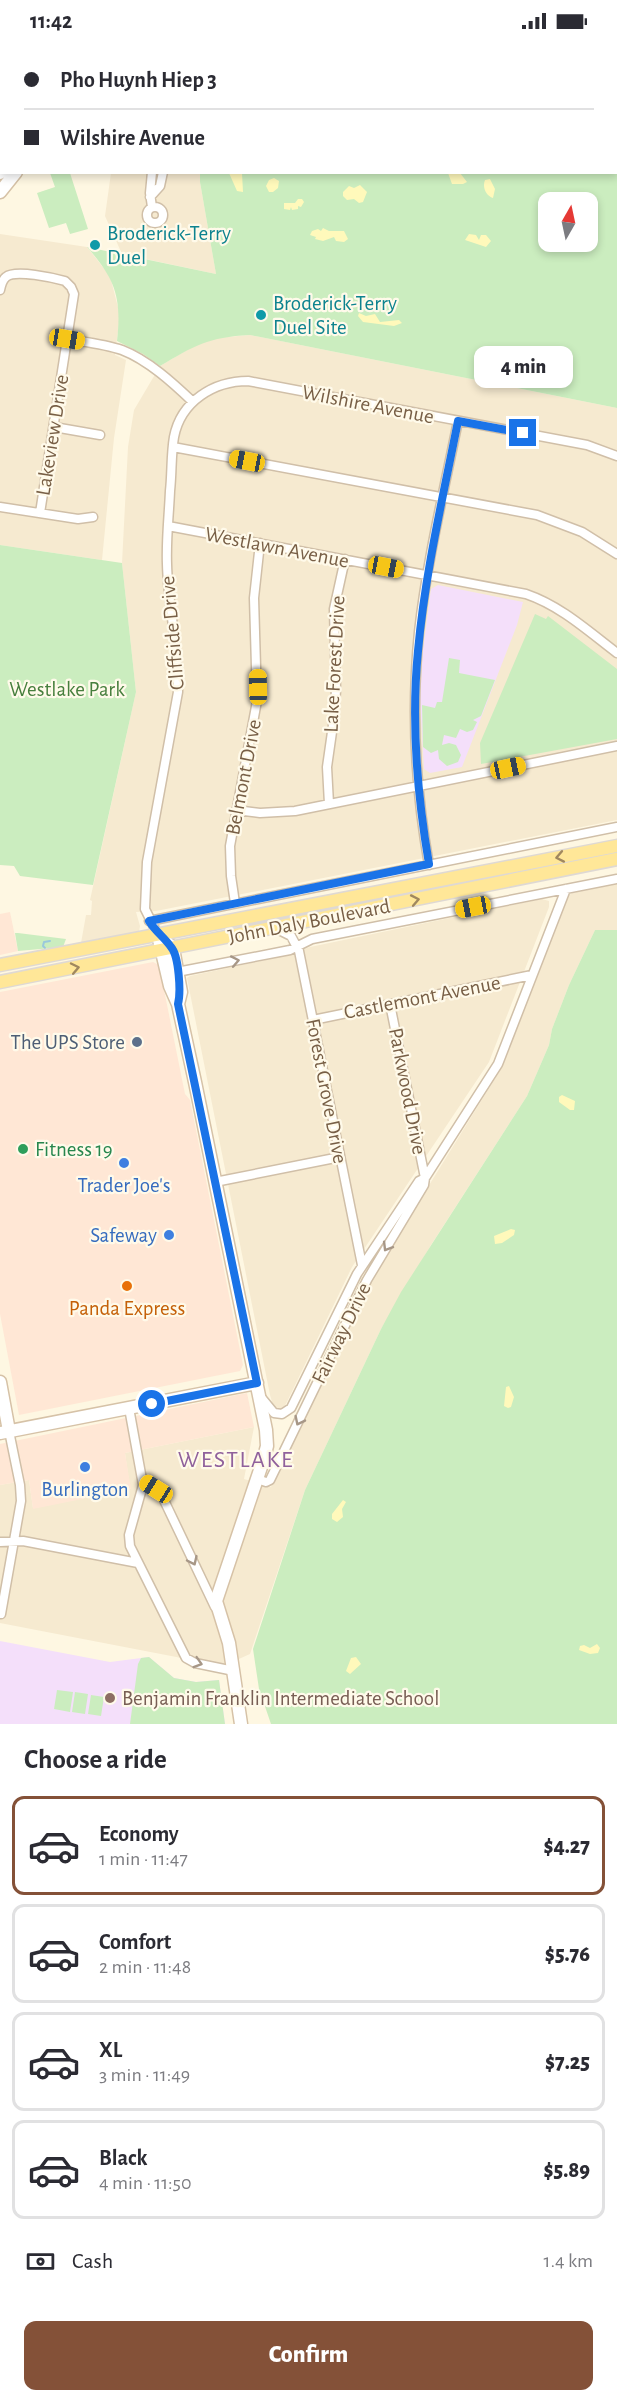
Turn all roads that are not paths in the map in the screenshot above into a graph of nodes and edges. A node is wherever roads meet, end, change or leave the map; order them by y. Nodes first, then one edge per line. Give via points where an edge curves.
1 (14, 174) edge
2 (152, 174) edge
3 (163, 174) edge
4 (0, 192) edge
5 (150, 197) junction
6 (152, 207) dead end
7 (0, 291) edge
8 (67, 339) junction
9 (193, 402) junction
10 (458, 421) junction
11 (54, 427) junction
12 (100, 435) dead end
13 (173, 447) junction
14 (617, 456) edge
15 (443, 498) junction
16 (0, 507) edge
17 (40, 513) junction
18 (93, 517) dead end
19 (168, 526) junction
20 (260, 543) junction
21 (617, 554) edge
22 (345, 559) junction
23 (428, 575) junction
24 (617, 653) edge
25 (617, 746) edge
26 (418, 787) junction
27 (328, 804) junction
28 (236, 810) junction
29 (617, 827) edge
30 (617, 846) edge
31 (617, 859) edge
32 (429, 864) junction
33 (617, 879) edge
34 (566, 889) junction
35 (235, 903) junction
36 (149, 921) junction
37 (275, 928) junction
38 (158, 935) junction
39 (298, 948) junction
40 (168, 949) junction
41 (0, 960) edge
42 (14, 963) junction
43 (0, 965) edge
44 (177, 972) junction
45 (532, 975) junction
46 (0, 982) edge
47 (178, 1004) junction
48 (390, 1004) junction
49 (313, 1020) junction
50 (340, 1157) junction
51 (425, 1178) junction
52 (215, 1182) junction
53 (362, 1265) junction
54 (0, 1382) edge
55 (258, 1388) junction
56 (129, 1408) junction
57 (4, 1432) edge
58 (257, 1479) junction
59 (143, 1481) junction
60 (13, 1541) junction
61 (0, 1542) edge
62 (138, 1563) junction
63 (219, 1613) junction
64 (1, 1614) edge
65 (234, 1671) junction
66 (241, 1724) edge

1 - 4 street
2 - 5 street
3 - 5 street via 160,186
5 - 6 street
7 - 8 street, Lakeview Drive via 4,279 14,274 61,280 71,287 74,298
8 - 9 street via 129,353
8 - 11 street, Lakeview Drive
9 - 10 street, Wilshire Avenue via 221,384 248,381
9 - 13 street, Cliffside Drive via 179,422
10 - 14 street, Wilshire Avenue via 598,448
10 - 15 street
11 - 12 street
11 - 17 street, Lakeview Drive
13 - 15 street
13 - 19 street, Cliffside Drive
15 - 21 street via 548,518 582,532
15 - 23 street
16 - 17 street
17 - 18 street via 78,519
19 - 20 street, Westlawn Avenue
19 - 36 street, Cliffside Drive via 167,565 178,692 148,854 144,902
20 - 22 street, Westlawn Avenue
20 - 28 street, Belmont Drive via 253,613 257,701
22 - 23 street, Westlawn Avenue
22 - 27 street, Lake Forest Drive via 334,609 336,690 327,767
23 - 24 street, Westlawn Avenue via 540,599 567,614
23 - 26 street via 416,675
25 - 26 street
26 - 27 street
26 - 32 street
27 - 28 street via 277,813
28 - 35 street, Belmont Drive via 230,856
29 - 32 street
30 -> 38 main road, John Daly Boulevard
37 -> 31 main road, John Daly Boulevard
32 - 35 street
33 - 34 street
34 - 39 street via 312,939
34 - 45 street, Fairway Drive
35 - 36 street
36 - 38 street, Cliffside Drive
37 - 39 street via 291,936
37 - 40 main road, John Daly Boulevard
38 - 40 street
38 - 42 main road, John Daly Boulevard
44 -> 39 street
39 - 49 street, Forest Grove Drive
40 - 44 street
46 -> 40 main road, John Daly Boulevard
40 - 47 street via 170,986
41 - 42 main road
42 - 43 main road, John Daly Boulevard
44 - 47 street via 181,992
45 - 48 street, Castlemont Avenue
45 - 51 street, Fairway Drive via 498,1064
47 - 52 street
48 - 49 street, Castlemont Avenue
48 - 51 street, Parkwood Drive
49 - 50 street, Forest Grove Drive
50 - 52 street
50 - 53 street, Forest Grove Drive
51 - 53 street, Fairway Drive
51 -> 58 street, Fairway Drive via 363,1288 270,1480
52 - 55 street
53 - 55 street, Fairway Drive via 291,1408 282,1414 274,1413
54 - 57 street
55 - 56 street
55 - 58 street via 267,1446
56 - 57 street
56 - 59 street
57 - 60 street via 21,1496
58 - 63 street via 219,1587
59 - 62 street via 128,1539
59 -> 63 street via 160,1492
60 - 61 street
60 - 62 street
60 - 64 street
62 -> 65 street via 183,1654 190,1661
63 - 65 street
65 - 66 street

